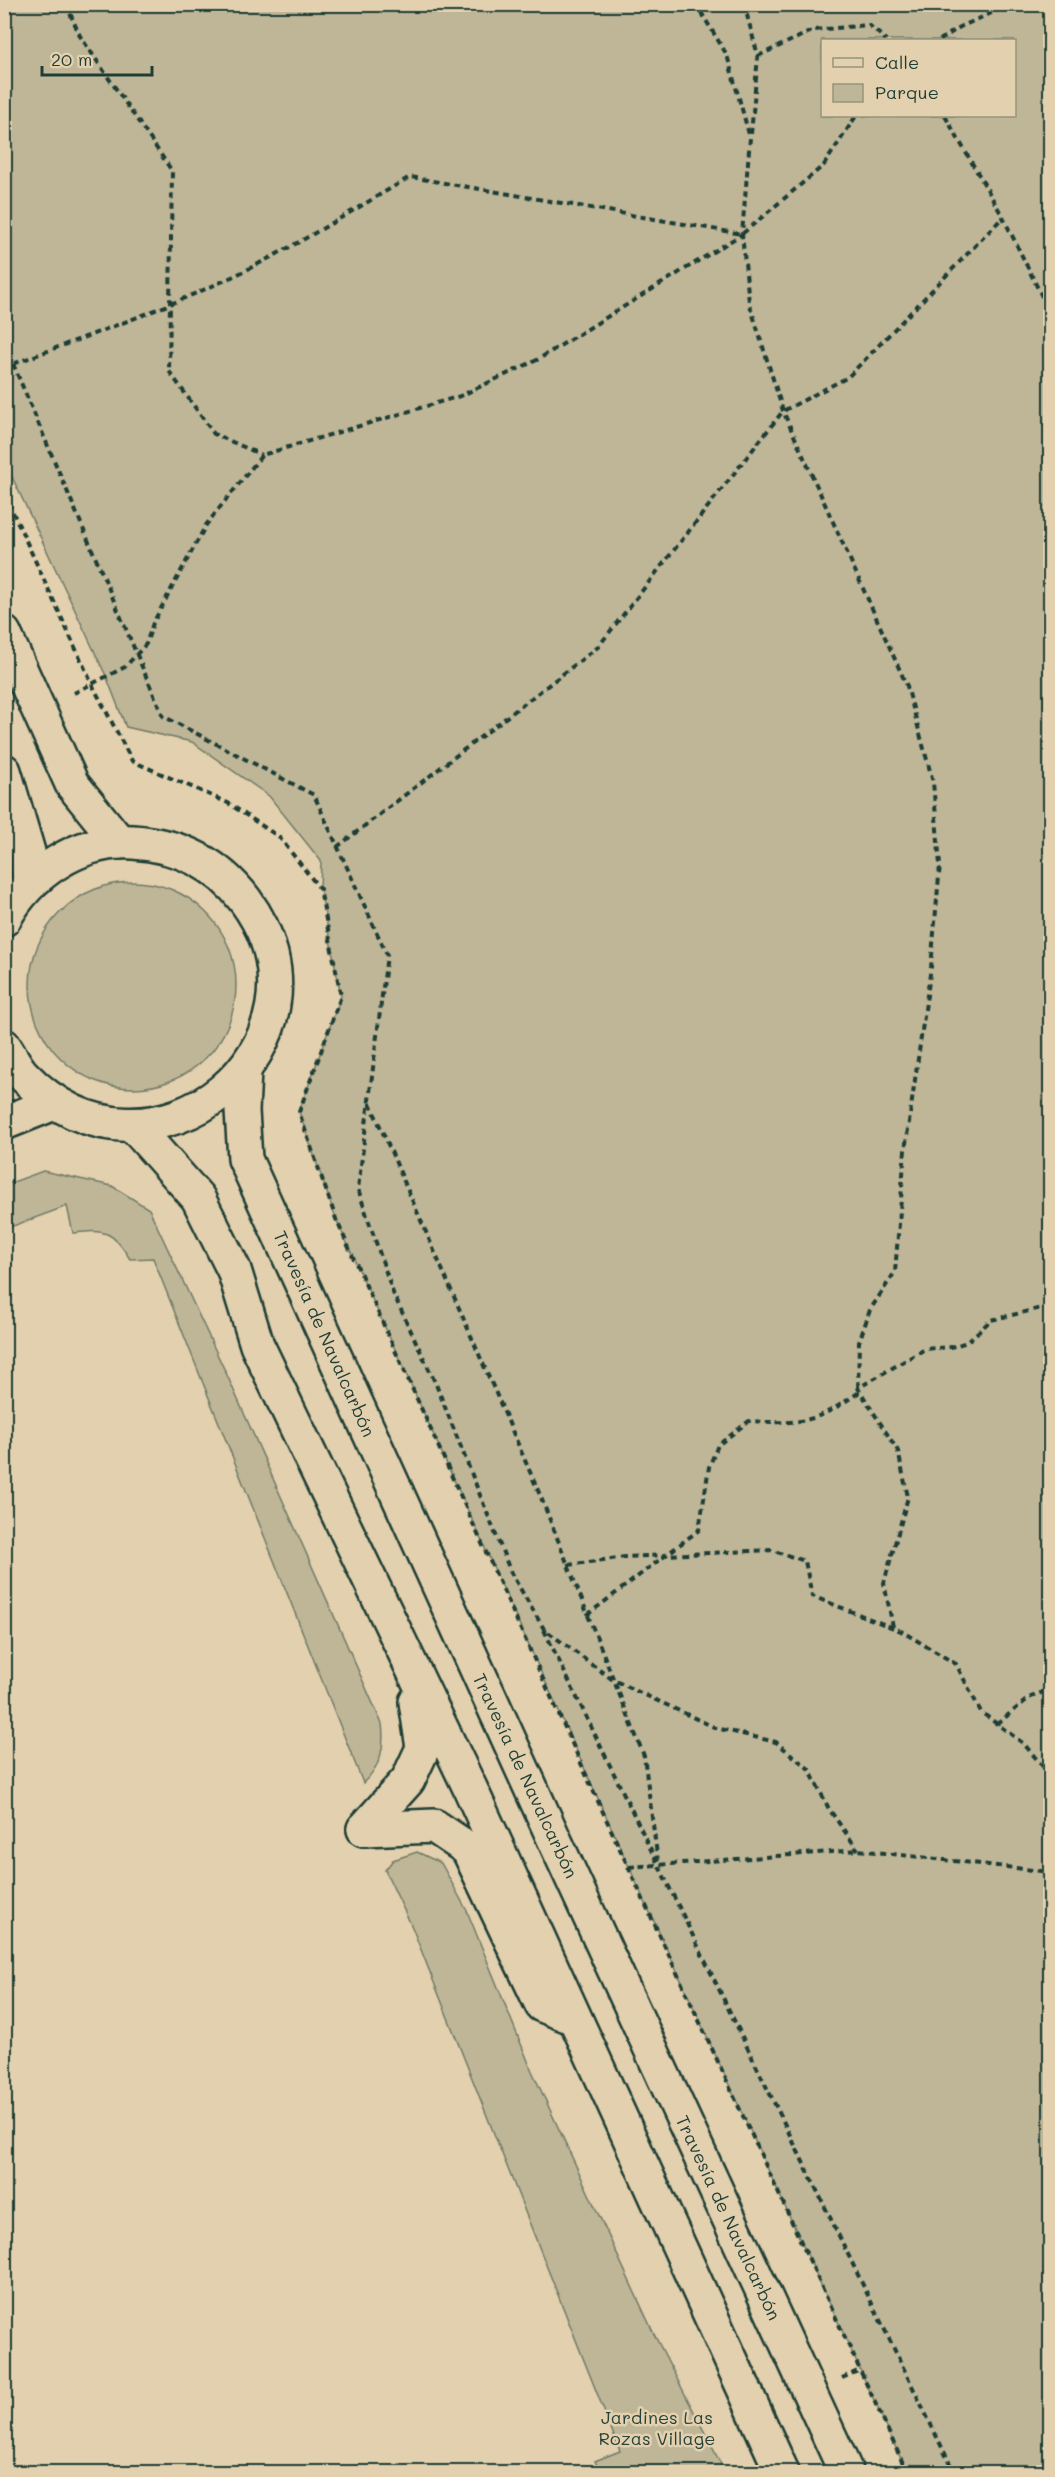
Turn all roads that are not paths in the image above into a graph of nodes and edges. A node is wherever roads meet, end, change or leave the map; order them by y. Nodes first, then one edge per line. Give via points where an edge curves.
1 (4, 633) edge
2 (4, 771) edge
3 (119, 842) junction
4 (29, 884) junction
5 (4, 920) edge
6 (4, 1046) edge
7 (244, 1071) junction
8 (54, 1103) junction
9 (4, 1123) edge
10 (134, 1126) junction
11 (410, 1668) junction
12 (574, 2018) junction
13 (782, 2472) edge
14 (846, 2472) edge

1 - 3 street via 72,784
2 - 4 street via 28,852
3 - 4 street, Travesía de Navalcarbón via 86,849 55,862
3 - 7 street, Travesía de Navalcarbón via 160,844 199,858 232,882 256,916 271,954 274,995 264,1035
4 - 5 street, Travesía de Navalcarbón
6 - 8 street, Travesía de Navalcarbón via 23,1075
7 - 10 street, Travesía de Navalcarbón via 213,1100 176,1119
7 - 14 street, Travesía de Navalcarbón via 245,1159
8 - 9 street
8 - 10 street, Travesía de Navalcarbón via 79,1116
10 - 11 street via 198,1198 234,1270 257,1345
11 - 12 street via 470,1788
11 - 12 street via 423,1748 408,1780 364,1829 434,1826 468,1849 542,2005
12 - 13 street

